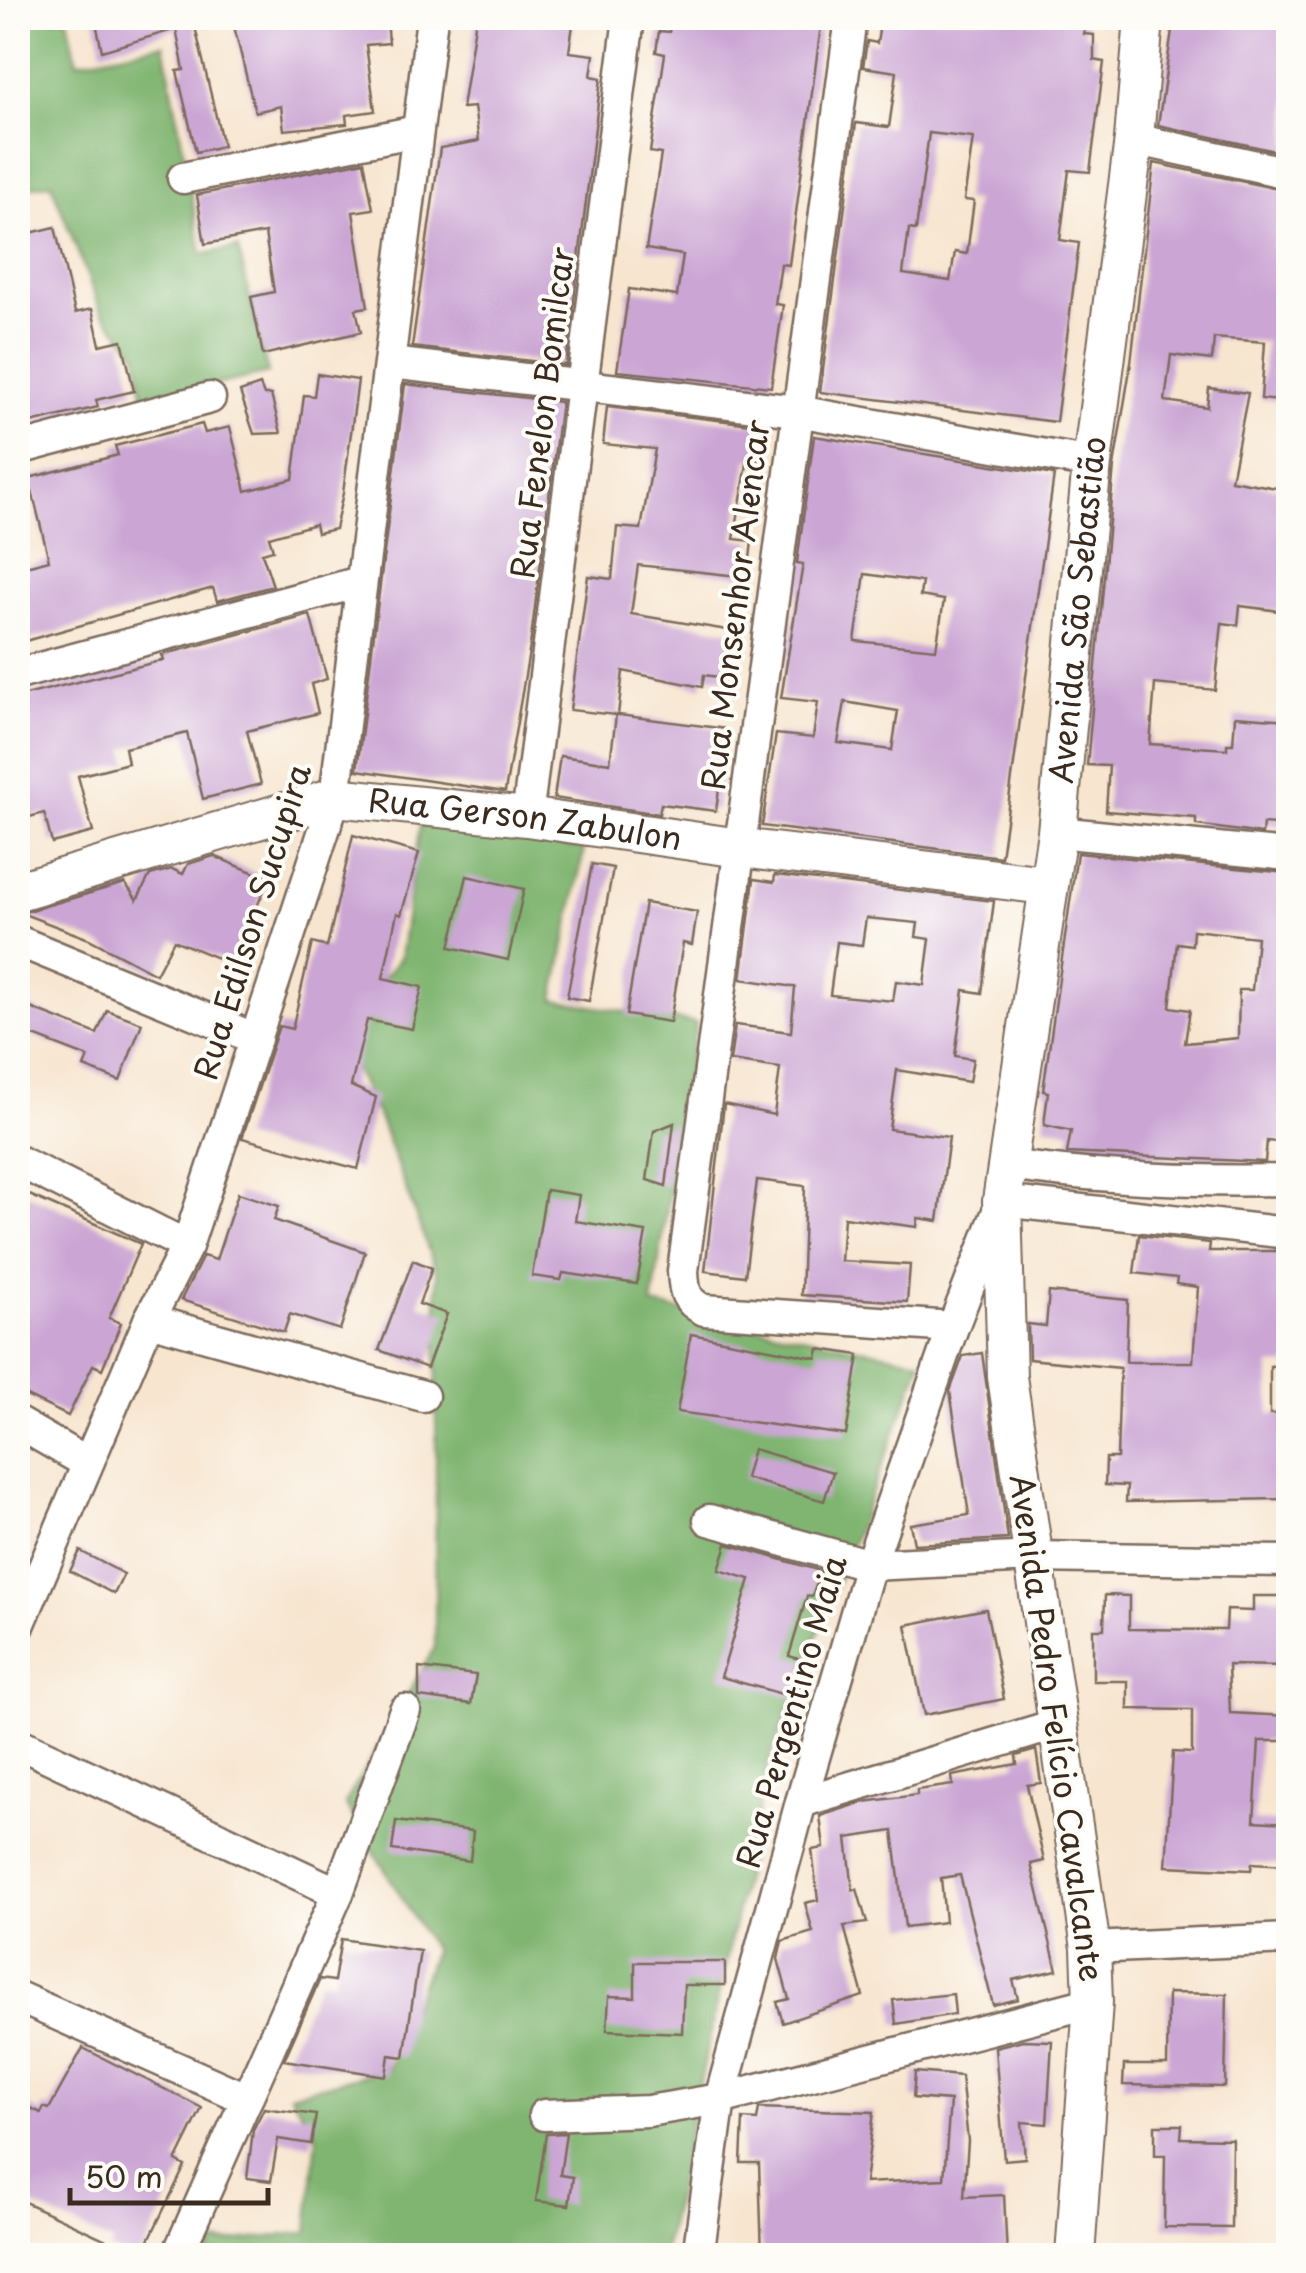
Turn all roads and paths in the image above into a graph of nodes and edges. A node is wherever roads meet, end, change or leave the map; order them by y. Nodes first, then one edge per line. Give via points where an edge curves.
1 (432, 18) edge
2 (629, 18) edge
3 (850, 18) edge
4 (1144, 18) edge
5 (418, 131) junction
6 (1134, 139) junction
7 (1288, 173) edge
8 (183, 178) dead end
9 (391, 363) junction
10 (582, 387) junction
11 (210, 398) dead end
12 (797, 411) junction
13 (18, 449) edge
14 (1092, 463) junction
15 (360, 582) junction
16 (18, 674) edge
17 (335, 797) junction
18 (527, 817) junction
19 (1057, 832) junction
20 (740, 848) junction
21 (1288, 855) edge
22 (1046, 885) junction
23 (18, 891) edge
24 (18, 940) edge
25 (256, 1039) junction
26 (18, 1161) edge
27 (1288, 1180) edge
28 (1005, 1183) junction
29 (1288, 1233) edge
30 (187, 1246) junction
31 (149, 1320) junction
32 (952, 1327) junction
33 (423, 1396) dead end
34 (18, 1423) edge
35 (86, 1462) junction
36 (709, 1520) dead end
37 (1032, 1557) junction
38 (1288, 1561) edge
39 (870, 1565) junction
40 (18, 1628) edge
41 (404, 1710) dead end
42 (1058, 1724) junction
43 (18, 1743) edge
44 (800, 1802) junction
45 (338, 1893) junction
46 (1288, 1940) edge
47 (1092, 1948) junction
48 (18, 1997) edge
49 (1094, 2002) junction
50 (247, 2099) junction
51 (720, 2099) junction
52 (544, 2115) dead end
53 (176, 2256) edge
54 (698, 2256) edge
55 (1075, 2256) edge

1 - 5 street, Rua Edilson Sucupira
2 - 10 street, Rua Fenelon Bomilcar
3 - 12 street, Rua Monsenhor Alencar
4 - 6 street, Avenida São Sebastião
5 - 8 street
5 - 9 street, Rua Edilson Sucupira
6 - 7 street
6 - 14 street, Avenida São Sebastião
9 - 10 street
9 - 15 street, Rua Edilson Sucupira
10 - 12 street
10 - 18 street, Rua Fenelon Bomilcar
11 - 13 street
12 - 14 street
12 - 20 street, Rua Monsenhor Alencar
14 - 19 street, Avenida São Sebastião
15 - 16 street
15 - 17 street, Rua Edilson Sucupira
17 - 18 street, Rua Gerson Zabulon
17 - 23 street, Rua Gerson Zabulon
17 - 25 street, Rua Edilson Sucupira
18 - 20 street, Rua Gerson Zabulon
19 - 21 street
19 - 22 street, Avenida São Sebastião
20 - 22 street, Rua Gerson Zabulon
20 - 32 street, Rua Monsenhor Alencar via 683,1271 690,1303 704,1310
22 - 28 street, Avenida São Sebastião
24 - 25 street
25 - 30 street, Rua Edilson Sucupira
26 - 30 street
27 - 28 street
28 - 29 street
28 - 32 street, Rua Pergentino Maia
28 - 37 street, Avenida Pedro Felício Cavalcante via 1007,1377
30 - 31 street, Rua Edilson Sucupira
31 - 33 street
31 - 35 street, Rua Edilson Sucupira
32 - 39 street, Rua Pergentino Maia
34 - 35 street
35 - 40 street, Rua Edilson Sucupira
36 - 39 street
37 - 38 street
37 - 39 street
37 - 42 street, Avenida Pedro Felício Cavalcante
39 - 44 street, Rua Pergentino Maia
41 - 45 street
42 - 44 street
42 - 47 street, Avenida Pedro Felício Cavalcante
43 - 45 street
44 - 51 street, Rua Pergentino Maia
45 - 50 street
46 - 47 street
47 - 49 street, Avenida Pedro Felício Cavalcante
48 - 50 street
49 - 51 street
49 - 55 street, Avenida Pedro Felício Cavalcante
50 - 53 street
51 - 52 street via 648,2111
51 - 54 street, Rua Pergentino Maia

